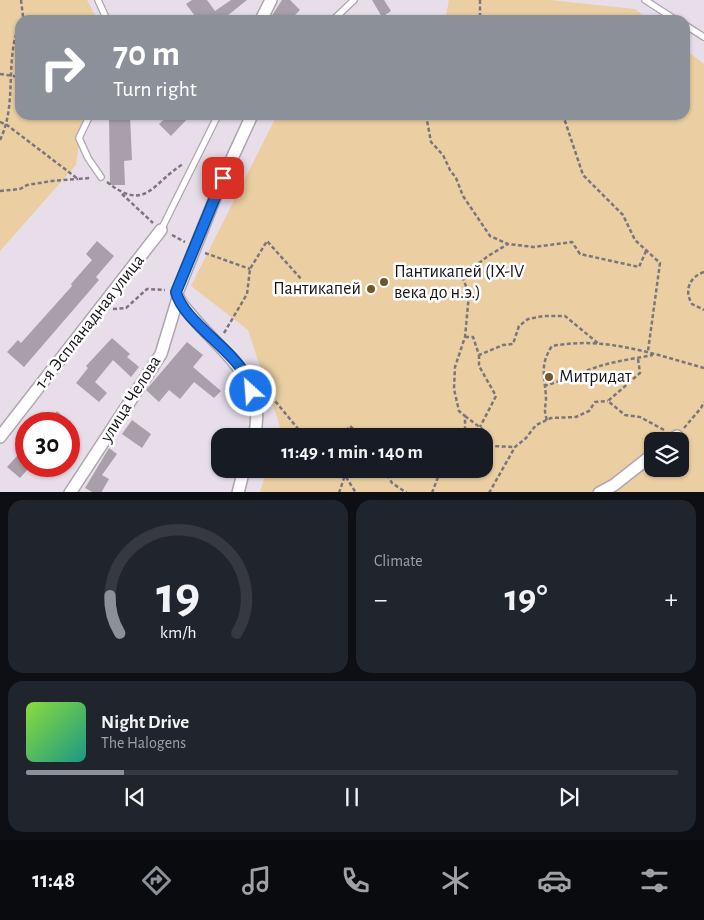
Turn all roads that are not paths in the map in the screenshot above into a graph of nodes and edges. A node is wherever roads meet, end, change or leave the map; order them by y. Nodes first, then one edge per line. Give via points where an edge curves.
1 (98, 0) edge
2 (271, 0) edge
3 (354, 0) edge
4 (645, 0) edge
5 (105, 15) edge
6 (264, 15) edge
7 (338, 15) edge
8 (668, 15) edge
9 (690, 29) edge
10 (704, 37) edge
11 (88, 120) edge
12 (216, 120) edge
13 (250, 120) edge
14 (101, 177) dead end
15 (161, 230) joint
16 (177, 296) junction
17 (255, 428) edge
18 (0, 437) edge
19 (644, 461) edge
20 (242, 478) edge
21 (70, 492) edge
22 (238, 492) edge
23 (599, 492) edge

1 - 5 lane
2 - 6 street
3 - 7 lane
4 - 8 lane
9 - 10 lane
11 - 14 lane via 79,138
12 - 15 lane
13 - 16 street, улица Челова via 193,247
15 - 18 street, 1-я Эспланадная улица
16 - 17 street via 243,372 256,411
16 - 21 street, улица Челова via 161,354
19 - 23 street via 614,485
20 - 22 street

